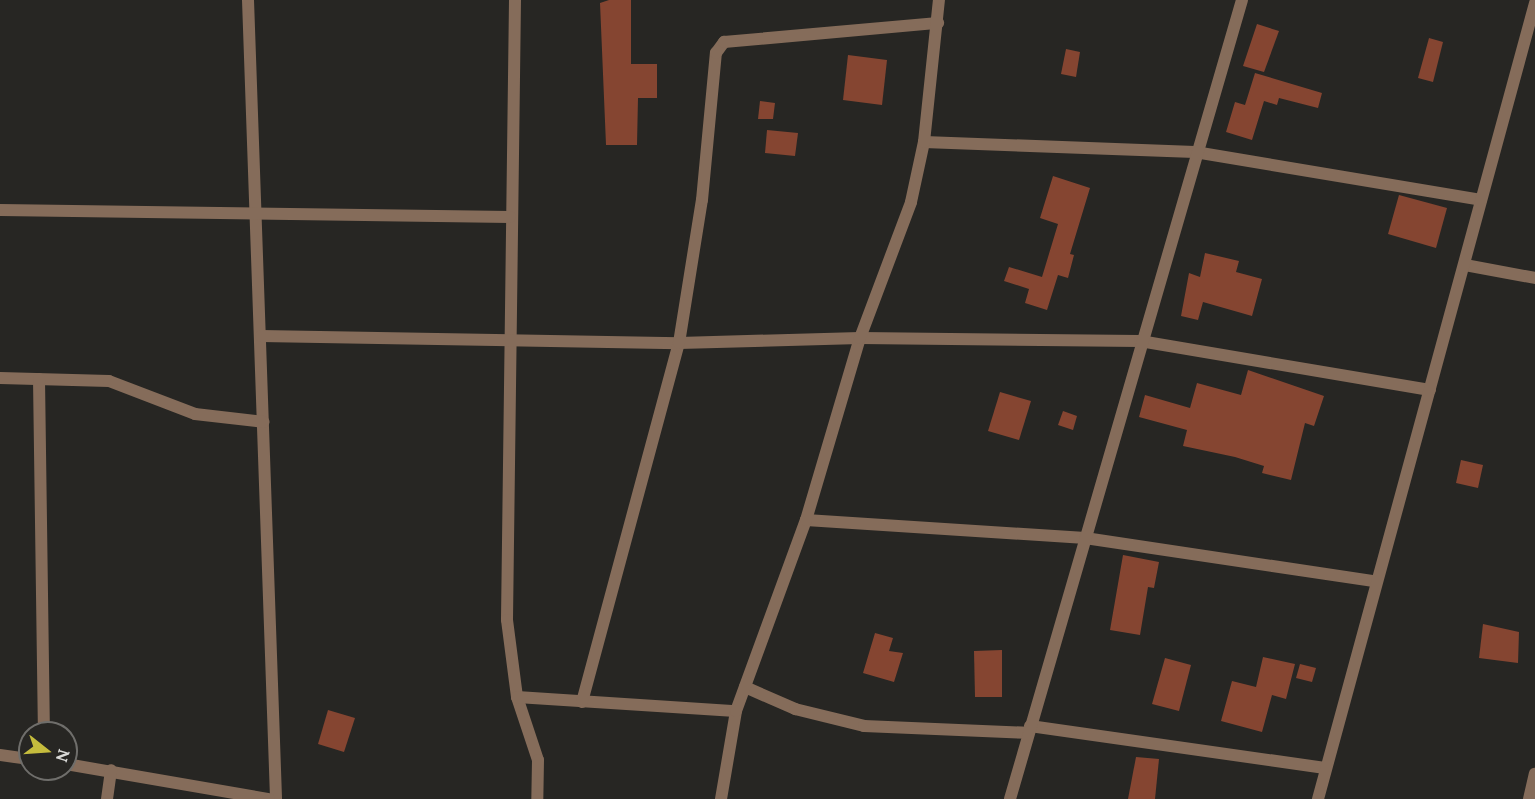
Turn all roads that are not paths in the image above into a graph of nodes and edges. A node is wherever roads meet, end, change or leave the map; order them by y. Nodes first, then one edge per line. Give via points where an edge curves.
1 (248, 0) edge
2 (515, 0) edge
3 (939, 0) edge
4 (1242, 0) edge
5 (1535, 3) edge
6 (938, 23) junction
7 (924, 142) junction
8 (1196, 152) junction
9 (1482, 200) junction
10 (0, 210) edge
11 (256, 213) junction
12 (510, 218) junction
13 (1465, 265) junction
14 (1535, 278) edge
15 (261, 336) junction
16 (860, 338) junction
17 (512, 340) junction
18 (1140, 341) junction
19 (679, 343) junction
20 (0, 378) edge
21 (39, 379) junction
22 (1430, 390) junction
23 (264, 422) junction
24 (806, 520) junction
25 (1085, 538) junction
26 (1374, 581) junction
27 (745, 687) junction
28 (516, 697) junction
29 (582, 702) junction
30 (736, 711) junction
31 (44, 721) edge
32 (1029, 729) junction
33 (0, 755) edge
34 (18, 757) edge
35 (78, 766) edge
36 (1325, 768) junction
37 (111, 770) junction
38 (1535, 774) edge
39 (107, 799) edge
40 (269, 799) edge
41 (276, 799) edge
42 (537, 799) edge
43 (721, 799) edge
44 (1010, 799) edge
45 (1318, 799) edge
46 (1529, 799) edge

1 - 11 street
2 - 12 street
3 - 6 street
4 - 8 street
5 - 9 street
6 - 7 street
6 - 19 street via 724,42 720,47
7 - 8 street
7 - 16 street via 895,250
8 - 9 street
8 - 18 street
9 - 13 street
10 - 11 street
11 - 12 street
11 - 15 street
12 - 17 street
13 - 14 street
13 - 22 street
15 - 17 street
15 - 23 street
16 - 18 street
16 - 19 street
16 - 24 street
17 - 19 street
17 - 28 street via 507,620
18 - 22 street
18 - 25 street
19 - 29 street
20 - 21 street
21 - 23 street via 109,381 195,414
21 - 31 street
22 - 26 street
23 - 41 street
24 - 25 street
24 - 27 street
25 - 26 street
25 - 32 street
26 - 36 street
27 - 30 street
27 - 32 street via 804,711 864,726
28 - 29 street
28 - 42 street via 537,753
29 - 30 street
30 - 43 street
32 - 36 street
32 - 44 street
33 - 34 street
35 - 37 street
36 - 45 street
37 - 39 street
37 - 40 street
38 - 46 street

